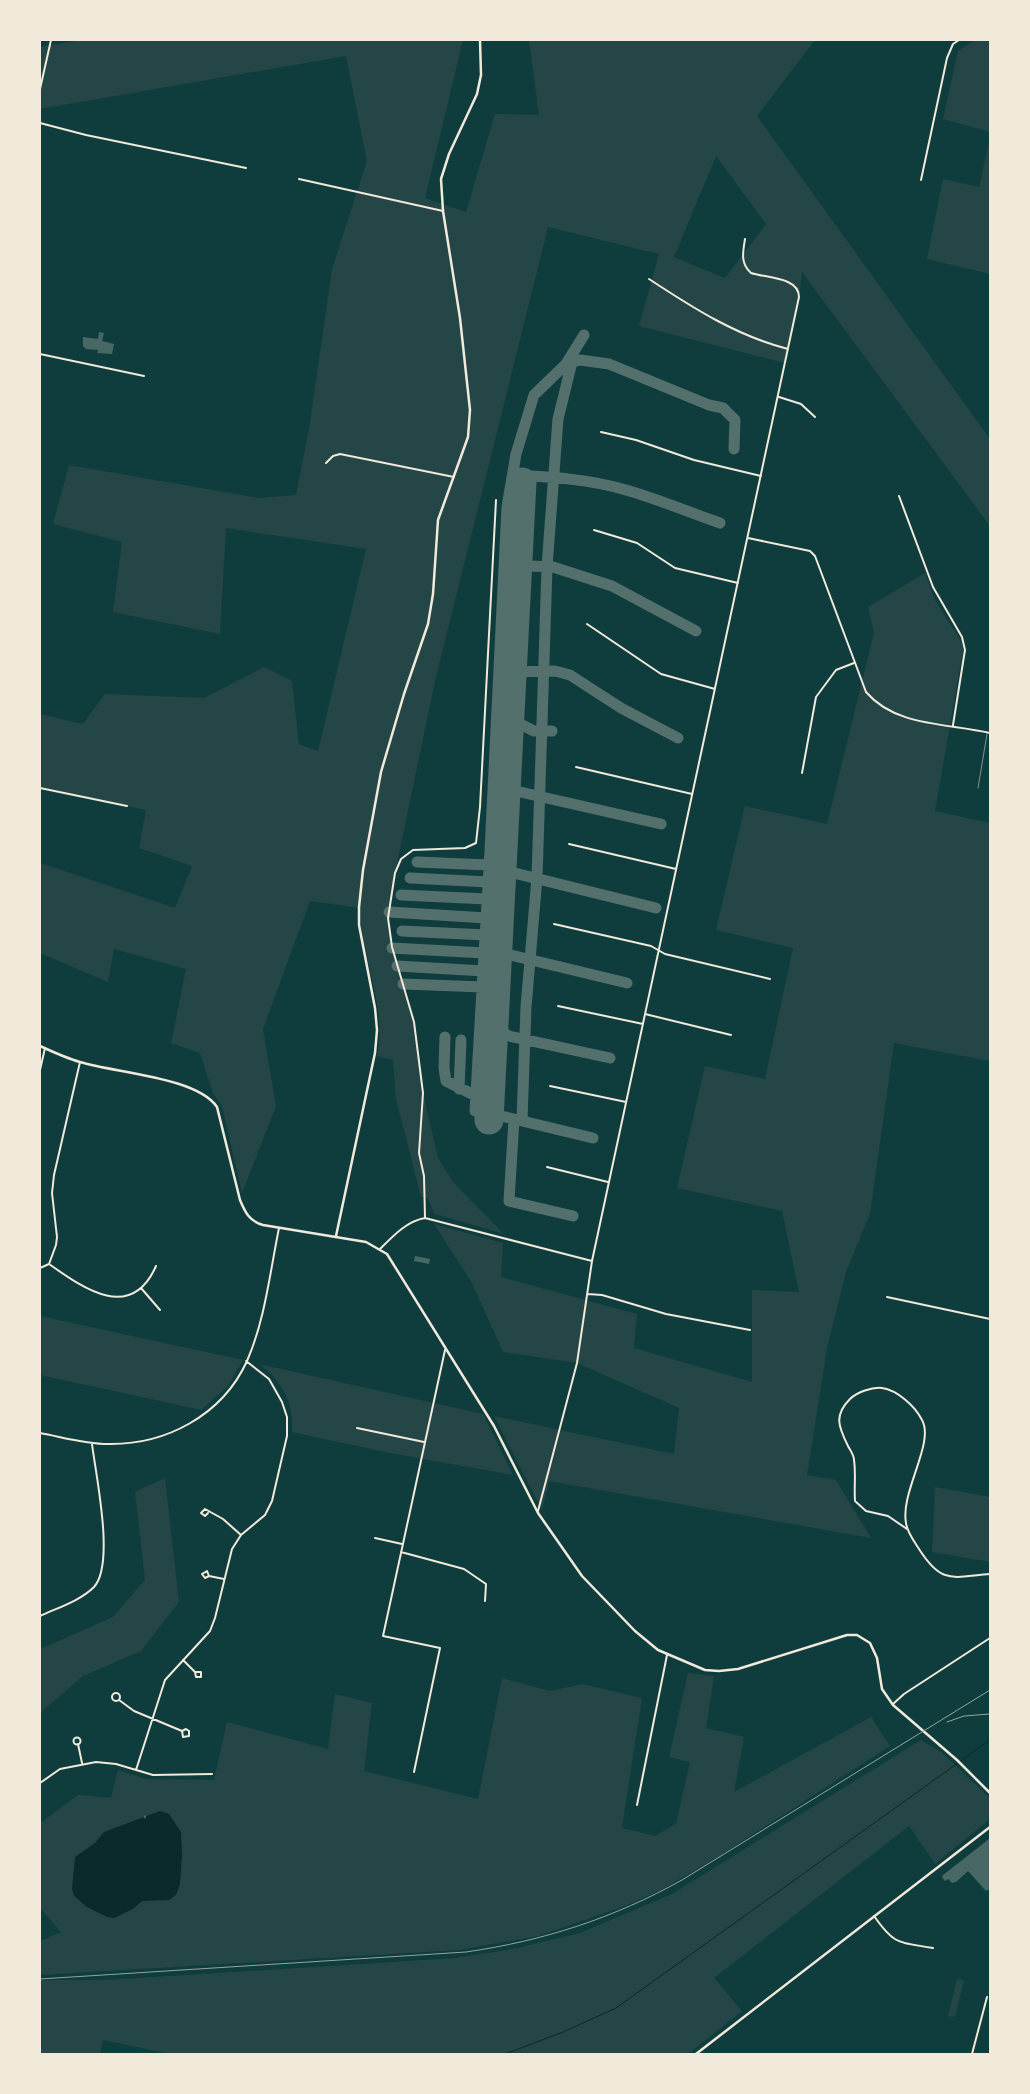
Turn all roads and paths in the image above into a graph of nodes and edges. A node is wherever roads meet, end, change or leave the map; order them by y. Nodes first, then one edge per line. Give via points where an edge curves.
1 (52, 40) edge
2 (480, 40) edge
3 (959, 40) edge
4 (40, 89) edge
5 (40, 123) edge
6 (246, 168) dead end
7 (299, 179) dead end
8 (921, 180) dead end
9 (443, 211) junction
10 (745, 239) dead end
11 (649, 279) dead end
12 (788, 349) junction
13 (40, 354) edge
14 (144, 376) dead end
15 (778, 396) junction
16 (815, 417) dead end
17 (601, 432) dead end
18 (326, 463) dead end
19 (761, 476) junction
20 (454, 477) junction
21 (899, 496) dead end
22 (496, 500) dead end
23 (594, 530) dead end
24 (748, 538) junction
25 (738, 583) junction
26 (587, 624) dead end
27 (854, 662) junction
28 (715, 689) junction
29 (953, 725) junction
30 (989, 733) edge
31 (576, 766) dead end
32 (802, 774) dead end
33 (40, 788) edge
34 (978, 788) dead end
35 (692, 794) junction
36 (127, 806) dead end
37 (569, 844) dead end
38 (676, 868) junction
39 (554, 924) dead end
40 (659, 950) junction
41 (770, 978) dead end
42 (558, 1006) dead end
43 (645, 1014) junction
44 (643, 1024) junction
45 (731, 1035) dead end
46 (40, 1046) edge
47 (45, 1048) junction
48 (80, 1062) junction
49 (40, 1070) edge
50 (550, 1086) dead end
51 (626, 1102) junction
52 (547, 1167) dead end
53 (608, 1182) junction
54 (425, 1218) junction
55 (279, 1228) junction
56 (336, 1236) junction
57 (380, 1249) junction
58 (592, 1260) junction
59 (48, 1264) junction
60 (156, 1266) dead end
61 (40, 1268) edge
62 (141, 1288) junction
63 (588, 1294) junction
64 (887, 1297) dead end
65 (160, 1310) dead end
66 (990, 1319) edge
67 (750, 1330) dead end
68 (445, 1350) junction
69 (246, 1361) junction
70 (357, 1428) dead end
71 (40, 1433) edge
72 (424, 1442) junction
73 (92, 1443) junction
74 (208, 1513) dead end
75 (538, 1514) junction
76 (907, 1529) junction
77 (241, 1535) junction
78 (375, 1538) dead end
79 (402, 1544) junction
80 (401, 1552) junction
81 (990, 1574) edge
82 (209, 1576) dead end
83 (224, 1579) junction
84 (485, 1601) dead end
85 (40, 1616) edge
86 (990, 1638) edge
87 (667, 1655) junction
88 (183, 1660) junction
89 (195, 1672) dead end
90 (119, 1700) dead end
91 (893, 1705) junction
92 (152, 1718) junction
93 (182, 1731) dead end
94 (78, 1744) dead end
95 (82, 1763) junction
96 (136, 1770) junction
97 (414, 1772) dead end
98 (212, 1774) dead end
99 (40, 1783) edge
100 (990, 1793) edge
101 (637, 1805) dead end
102 (990, 1827) edge
103 (874, 1916) junction
104 (933, 1948) dead end
105 (987, 1998) dead end
106 (696, 2054) edge
107 (972, 2054) edge

1 - 4 street
2 - 9 street via 480,85 441,179
3 - 8 street via 947,58
5 - 6 street
7 - 9 street
9 - 20 street via 470,410 468,438
10 - 12 street via 742,256 747,269 783,280 798,290
11 - 12 street via 685,303 748,337
12 - 15 street
13 - 14 street
15 - 16 street via 801,404
15 - 19 street
17 - 19 street
18 - 20 street via 340,454
19 - 24 street
20 - 56 street via 438,520 428,624 381,772 363,870 358,918 375,1008 377,1038
21 - 29 street via 933,587 962,637 965,650
22 - 54 street via 476,843 465,848 413,850 402,859 395,873 388,918 392,948 414,1022 423,1093 419,1153 424,1176
23 - 25 street via 637,543 675,568
24 - 25 street
24 - 27 street via 810,551 815,556
25 - 28 street
26 - 28 street via 661,674
27 - 29 street via 866,692 878,705 900,717
27 - 32 street via 836,670 816,697
28 - 35 street
29 - 30 street
30 - 34 lane
31 - 35 street
33 - 36 street
35 - 38 street
37 - 38 street
38 - 40 street
39 - 40 street
40 - 41 street
40 - 43 street
42 - 44 street
43 - 44 street
43 - 45 street
44 - 51 street
46 - 47 street
47 - 48 street
47 - 49 street
48 - 55 street via 188,1086 209,1097 217,1106 244,1212 256,1222
48 - 59 street via 54,1175 52,1193 57,1236
50 - 51 street
51 - 53 street
52 - 53 street
53 - 58 street
54 - 57 street via 401,1229
54 - 58 street
55 - 56 street
55 - 69 street via 258,1326
56 - 57 street via 366,1242
57 - 68 street via 392,1260
58 - 63 street
59 - 61 street
59 - 62 street via 99,1295 127,1295
60 - 62 street
62 - 65 street
63 - 67 street
63 - 75 street via 577,1363
64 - 66 street
68 - 72 street
68 - 75 street via 494,1426
69 - 73 street via 232,1386 213,1407 185,1426 152,1440
69 - 77 street via 269,1380 278,1394 287,1417 287,1436 269,1509 262,1519
70 - 72 street
71 - 73 street
72 - 79 street
73 - 85 street via 105,1560 101,1577 93,1588 78,1598
74 - 77 street via 223,1518
75 - 87 street via 594,1590 637,1632
76 - 76 street via 888,1516 866,1511 855,1501 854,1459 838,1418 840,1409 853,1396 871,1389 885,1388 900,1395 924,1424 922,1452 909,1486 905,1515
76 - 81 street via 936,1572 952,1577
77 - 83 street via 232,1549
78 - 79 street
79 - 80 street
80 - 84 street via 464,1569 486,1584
80 - 97 street via 383,1636 440,1648
82 - 83 street
83 - 88 street via 213,1625
86 - 91 street via 904,1694
87 - 91 street via 705,1670 730,1670 853,1634 870,1643 877,1658 882,1689
87 - 101 street
88 - 89 street
88 - 92 street via 165,1680
90 - 92 street via 126,1707
91 - 100 street
92 - 93 street
92 - 96 street
94 - 95 street
95 - 96 street via 105,1762
95 - 99 street via 60,1769
96 - 98 street via 153,1775
102 - 103 street
103 - 104 street via 890,1938
103 - 106 street
105 - 107 street

